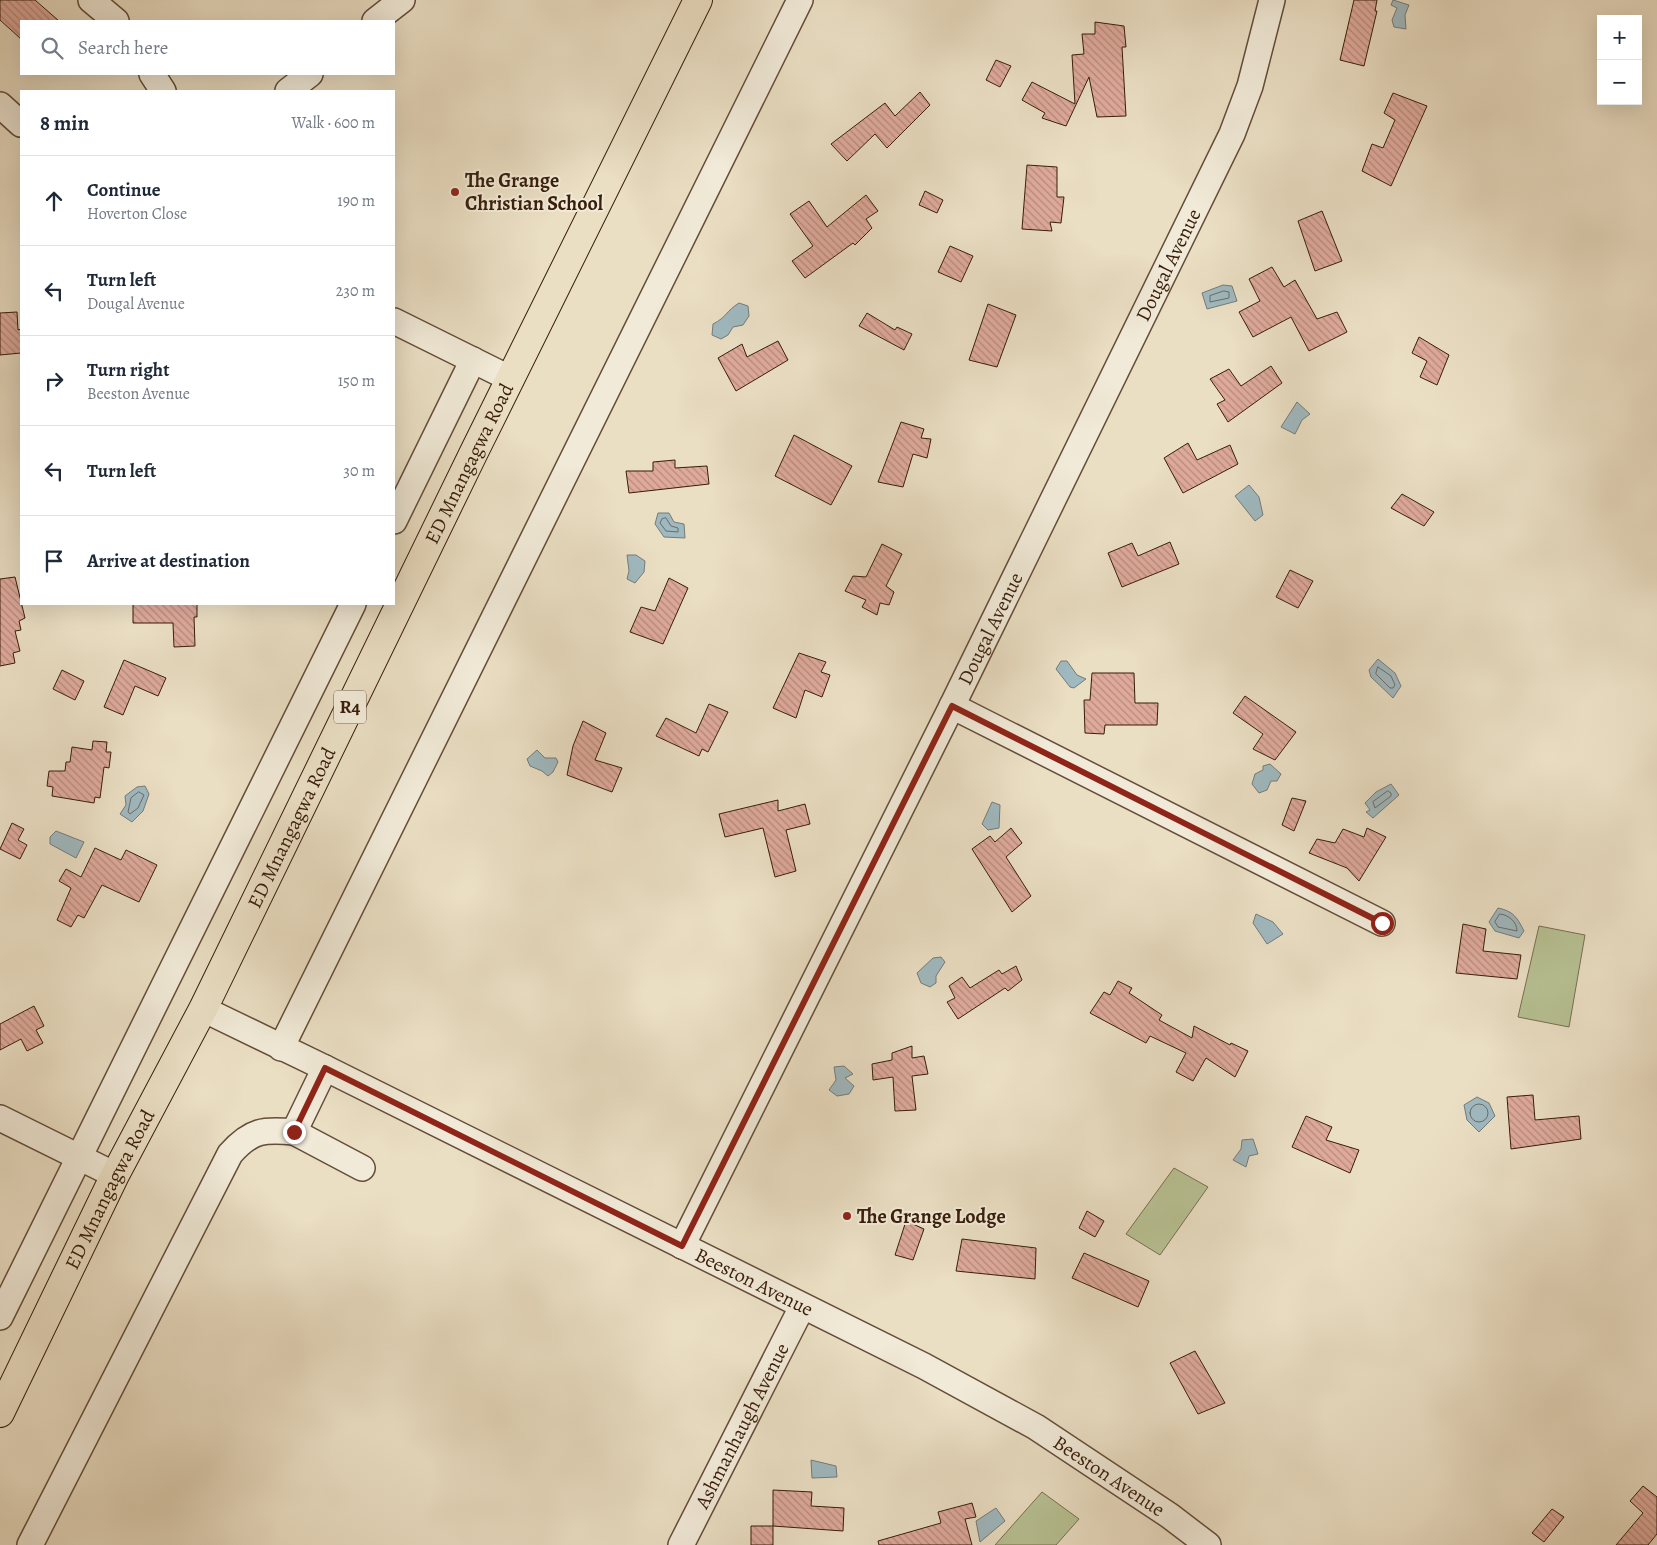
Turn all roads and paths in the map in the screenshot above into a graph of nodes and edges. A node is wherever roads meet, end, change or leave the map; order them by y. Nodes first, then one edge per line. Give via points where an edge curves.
1 (91, 0) edge
2 (402, 0) edge
3 (698, 0) edge
4 (800, 0) edge
5 (1272, 0) edge
6 (115, 20) edge
7 (376, 20) edge
8 (153, 75) edge
9 (309, 75) edge
10 (162, 90) edge
11 (289, 90) edge
12 (0, 105) edge
13 (20, 123) edge
14 (395, 321) edge
15 (473, 360) junction
16 (511, 379) junction
17 (395, 518) edge
18 (353, 605) edge
19 (952, 706) junction
20 (1382, 923) dead end
21 (203, 1009) junction
22 (281, 1048) junction
23 (325, 1068) junction
24 (0, 1118) edge
25 (294, 1132) junction
26 (81, 1157) junction
27 (362, 1168) dead end
28 (115, 1174) junction
29 (682, 1246) junction
30 (802, 1308) junction
31 (0, 1317) edge
32 (0, 1413) edge
33 (30, 1545) edge
34 (681, 1545) edge
35 (1208, 1545) edge

1 - 6 street
2 - 7 street
3 - 16 highway, ED Mnangagwa Road / R4
4 - 22 street
5 - 19 street, Dougal Avenue via 1250,86 1232,134
8 - 10 street
9 - 11 street
12 - 13 street
14 - 15 street
15 - 16 street
15 - 17 street
16 - 21 highway, ED Mnangagwa Road / R4
18 - 26 street
19 - 20 street
19 - 29 street, Dougal Avenue
21 - 22 street, Beeston Avenue
21 - 28 highway, ED Mnangagwa Road / R4
22 - 23 street, Beeston Avenue
23 - 25 street
23 - 29 street, Beeston Avenue
24 - 26 street
25 - 27 street
25 - 33 street via 260,1131 230,1154
26 - 28 street
26 - 31 street
28 - 32 highway, ED Mnangagwa Road / R4
29 - 30 street, Beeston Avenue
30 - 34 street, Ashmanhaugh Avenue
30 - 35 street, Beeston Avenue via 924,1366 1036,1427

